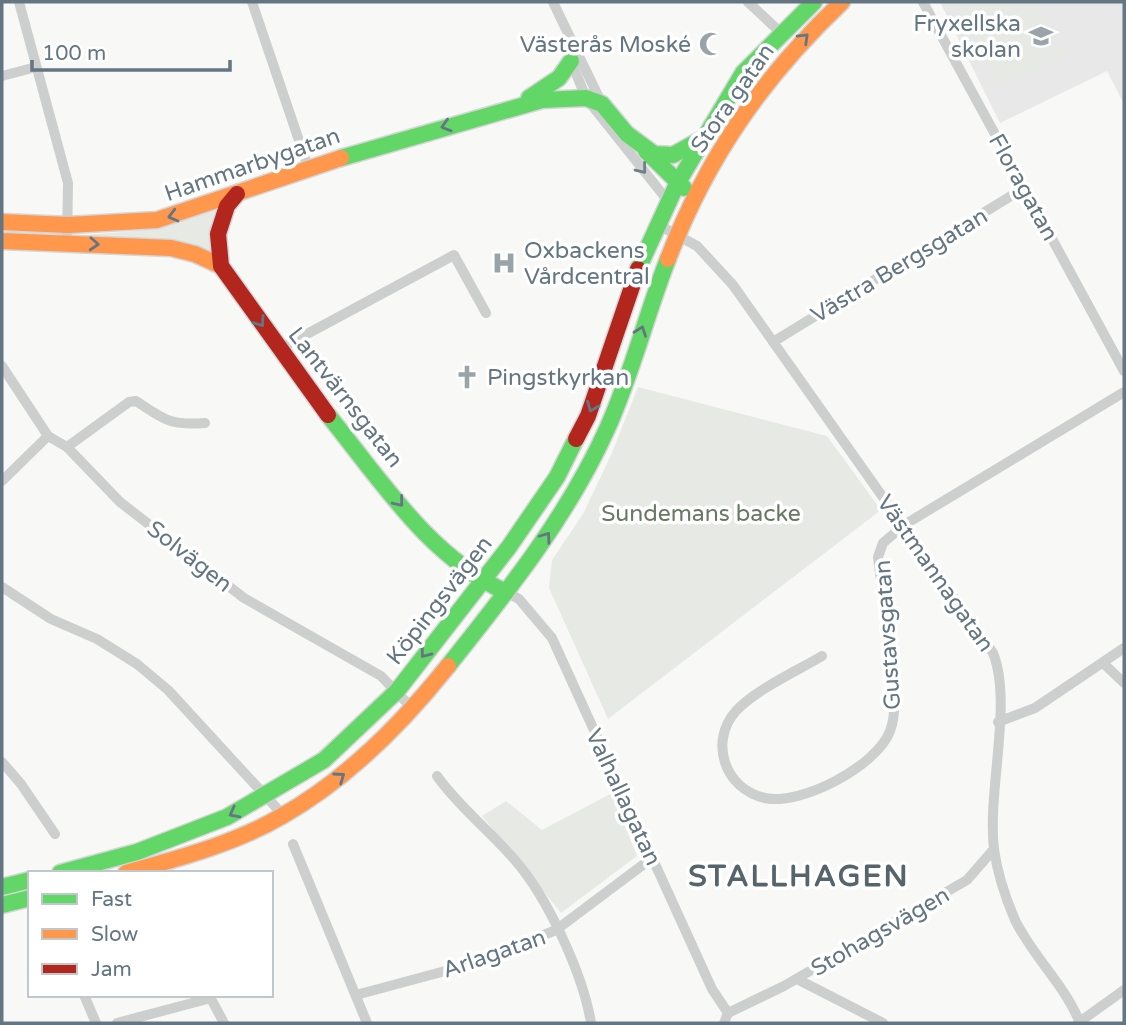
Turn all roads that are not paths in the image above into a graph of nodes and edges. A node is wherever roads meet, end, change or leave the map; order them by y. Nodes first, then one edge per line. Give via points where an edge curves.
1 (19, 2) edge
2 (252, 2) edge
3 (553, 2) edge
4 (748, 2) edge
5 (814, 2) edge
6 (842, 2) edge
7 (923, 2) edge
8 (780, 33) junction
9 (572, 40) junction
10 (571, 61) junction
11 (36, 67) junction
12 (2, 76) edge
13 (586, 98) junction
14 (602, 104) junction
15 (511, 107) junction
16 (705, 134) junction
17 (646, 151) junction
18 (307, 167) junction
19 (677, 184) junction
20 (1024, 188) junction
21 (237, 194) junction
22 (695, 194) junction
23 (668, 201) junction
24 (688, 212) junction
25 (2, 222) edge
26 (657, 224) junction
27 (68, 225) junction
28 (679, 234) junction
29 (2, 241) edge
30 (67, 243) junction
31 (221, 266) junction
32 (486, 313) dead end
33 (773, 342) junction
34 (279, 349) junction
35 (2, 366) edge
36 (1124, 371) edge
37 (1124, 392) edge
38 (205, 423) dead end
39 (48, 436) junction
40 (67, 447) junction
41 (2, 481) edge
42 (904, 526) junction
43 (482, 581) junction
44 (2, 587) edge
45 (506, 592) junction
46 (1124, 648) edge
47 (822, 656) dead end
48 (1103, 663) junction
49 (1124, 683) edge
50 (397, 691) junction
51 (412, 708) junction
52 (998, 722) junction
53 (2, 762) edge
54 (437, 776) dead end
55 (266, 796) junction
56 (283, 815) junction
57 (55, 834) dead end
58 (293, 844) dead end
59 (994, 849) junction
60 (652, 858) junction
61 (67, 871) edge
62 (133, 871) edge
63 (28, 880) edge
64 (2, 887) edge
65 (28, 898) edge
66 (2, 905) edge
67 (556, 930) junction
68 (797, 979) junction
69 (1124, 990) edge
70 (356, 995) junction
71 (85, 997) edge
72 (210, 997) edge
73 (726, 1018) edge
74 (96, 1023) edge
75 (117, 1023) edge
76 (224, 1023) edge
77 (367, 1023) edge
78 (591, 1023) edge
79 (883, 1023) edge
80 (1079, 1023) edge

1 - 11 street
2 - 18 street
3 - 9 street
4 - 8 street
5 - 8 main road, Stora gatan
22 -> 6 main road, Stora gatan via 771,75
7 - 20 street, Floragatan
8 - 16 main road, Stora gatan via 743,73
9 - 10 street
9 - 14 street
10 - 13 street
10 - 15 main road, Hammarbygatan via 549,88
11 - 12 street
11 - 27 street via 68,183
13 - 14 main road
13 - 15 main road, Hammarbygatan
13 -> 23 street
14 - 17 main road
15 -> 18 main road, Hammarbygatan
16 - 17 main road via 673,155
16 - 19 main road, Stora gatan
17 - 19 main road
18 - 21 main road, Hammarbygatan
19 - 22 main road
19 - 23 main road, Köpingsvägen
20 - 33 street, Västra Bergsgatan
20 - 36 street, Floragatan
21 -> 27 main road, Hammarbygatan via 157,220
21 - 31 main road via 227,206 218,234
22 - 24 main road, Stora gatan
23 - 24 main road
23 - 26 main road, Köpingsvägen
24 - 28 main road, Köpingsvägen
25 - 27 main road, Hammarbygatan
26 - 28 street, Västmannagatan
26 -> 43 main road, Köpingsvägen via 574,447 541,503
27 - 30 street
28 - 33 street, Västmannagatan via 697,246 733,285
45 -> 28 main road, Köpingsvägen via 585,477 609,426
29 - 30 main road
30 -> 31 main road via 171,248
31 -> 34 main road, Lantvärnsgatan
32 - 34 street via 454,255
33 - 42 street, Västmannagatan
34 -> 43 main road, Lantvärnsgatan via 426,536
35 - 39 street, Solvägen
37 - 42 street, Gustavsgatan
38 - 40 street via 168,422 136,401 129,402
39 - 40 street, Solvägen
39 - 41 street
40 - 50 street, Solvägen via 120,502 228,587 381,676
42 - 47 street, Gustavsgatan via 883,544 878,556 895,686 890,732 878,752 820,788 784,799 752,794 724,766 721,747 727,722 739,708
42 - 52 street, Västmannagatan via 993,653 999,678
43 - 45 main road, Lantvärnsgatan
43 -> 50 main road, Köpingsvägen
44 - 55 street via 51,619 97,639 137,664
45 - 51 main road, Köpingsvägen
45 - 60 street, Valhallagatan via 519,599 552,638
46 - 48 street
48 - 49 street
48 - 52 street via 1035,708
50 - 51 street, Solvägen
50 - 55 main road, Köpingsvägen via 324,760
56 -> 51 main road, Köpingsvägen via 348,772
52 - 59 street, Västmannagatan
53 - 57 street
54 - 67 street via 517,862
55 - 56 street
55 -> 61 main road, Köpingsvägen via 177,839
56 - 62 main road, Köpingsvägen via 222,844
58 - 70 street
59 - 68 street, Stohagsvägen via 967,880
59 - 80 street, Västmannagatan via 1016,921 1074,1006
60 - 67 street, Arlagatan
60 - 73 street, Valhallagatan
63 - 64 main road
65 - 66 main road
67 - 70 street, Arlagatan via 475,963
67 - 78 street via 579,976
68 - 73 street, Stohagsvägen
68 - 79 street
69 - 80 street
70 - 77 street
71 - 74 street
72 - 75 street
72 - 76 street

